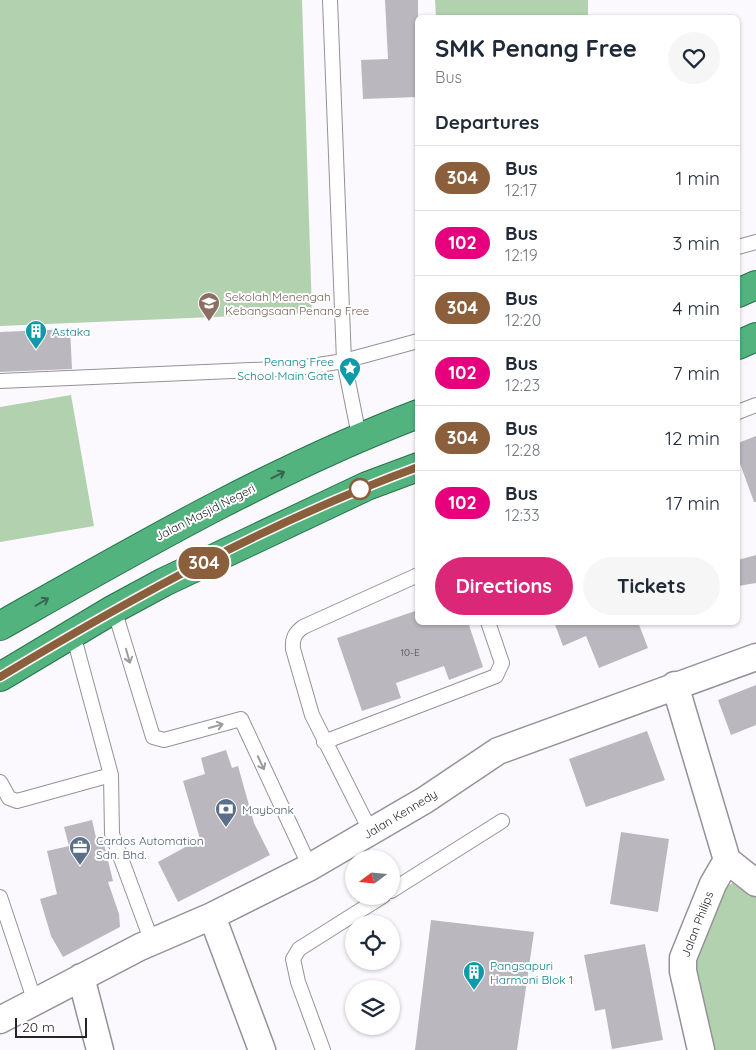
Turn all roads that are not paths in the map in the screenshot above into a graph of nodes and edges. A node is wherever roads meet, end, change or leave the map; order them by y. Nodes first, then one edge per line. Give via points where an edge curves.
1 (330, 0) edge
2 (756, 242) edge
3 (740, 246) edge
4 (756, 337) edge
5 (415, 342) edge
6 (740, 344) edge
7 (344, 361) junction
8 (0, 381) edge
9 (756, 405) edge
10 (740, 411) edge
11 (415, 415) edge
12 (359, 436) junction
13 (415, 468) edge
14 (415, 575) edge
15 (114, 609) junction
16 (489, 625) edge
17 (0, 626) edge
18 (73, 634) junction
19 (756, 657) edge
20 (0, 677) edge
21 (675, 685) junction
22 (324, 742) junction
23 (110, 775) junction
24 (0, 782) edge
25 (502, 821) dead end
26 (371, 832) junction
27 (727, 860) junction
28 (310, 867) junction
29 (756, 884) edge
30 (400, 885) edge
31 (0, 897) edge
32 (369, 905) edge
33 (212, 916) junction
34 (152, 942) junction
35 (81, 977) junction
36 (35, 1002) junction
37 (0, 1020) edge
38 (100, 1050) edge
39 (262, 1050) edge
40 (323, 1050) edge
41 (701, 1050) edge

1 - 7 lane
2 - 3 lane
4 - 6 highway
5 - 7 lane
7 - 8 lane via 299,368
7 - 12 lane
9 - 10 lane
11 - 12 highway, Jalan Masjid Negeri
17 -> 12 highway, Jalan Masjid Negeri via 146,543
13 - 15 highway via 308,513
14 - 22 lane via 296,632 292,649 312,715
15 - 18 highway
15 -> 28 lane via 153,737 164,740 241,719
16 - 22 lane via 502,664 496,676
18 - 20 highway
18 - 23 lane
19 - 21 street, Jalan Kennedy
21 - 26 street, Jalan Kennedy via 498,751
21 - 27 street
22 - 26 lane
23 - 24 lane via 17,801 9,798
23 - 34 lane via 112,834
25 - 30 lane
26 - 28 street, Jalan Kennedy
27 - 29 street
27 - 41 street, Jalan Philips via 713,884 683,958
28 - 33 street, Jalan Kennedy
31 - 36 lane
32 - 40 lane via 299,950 293,959
33 - 34 street, Jalan Kennedy
33 - 39 street
34 - 35 street, Jalan Kennedy
35 - 36 street, Jalan Kennedy
35 - 38 street
36 - 37 street, Jalan Kennedy

